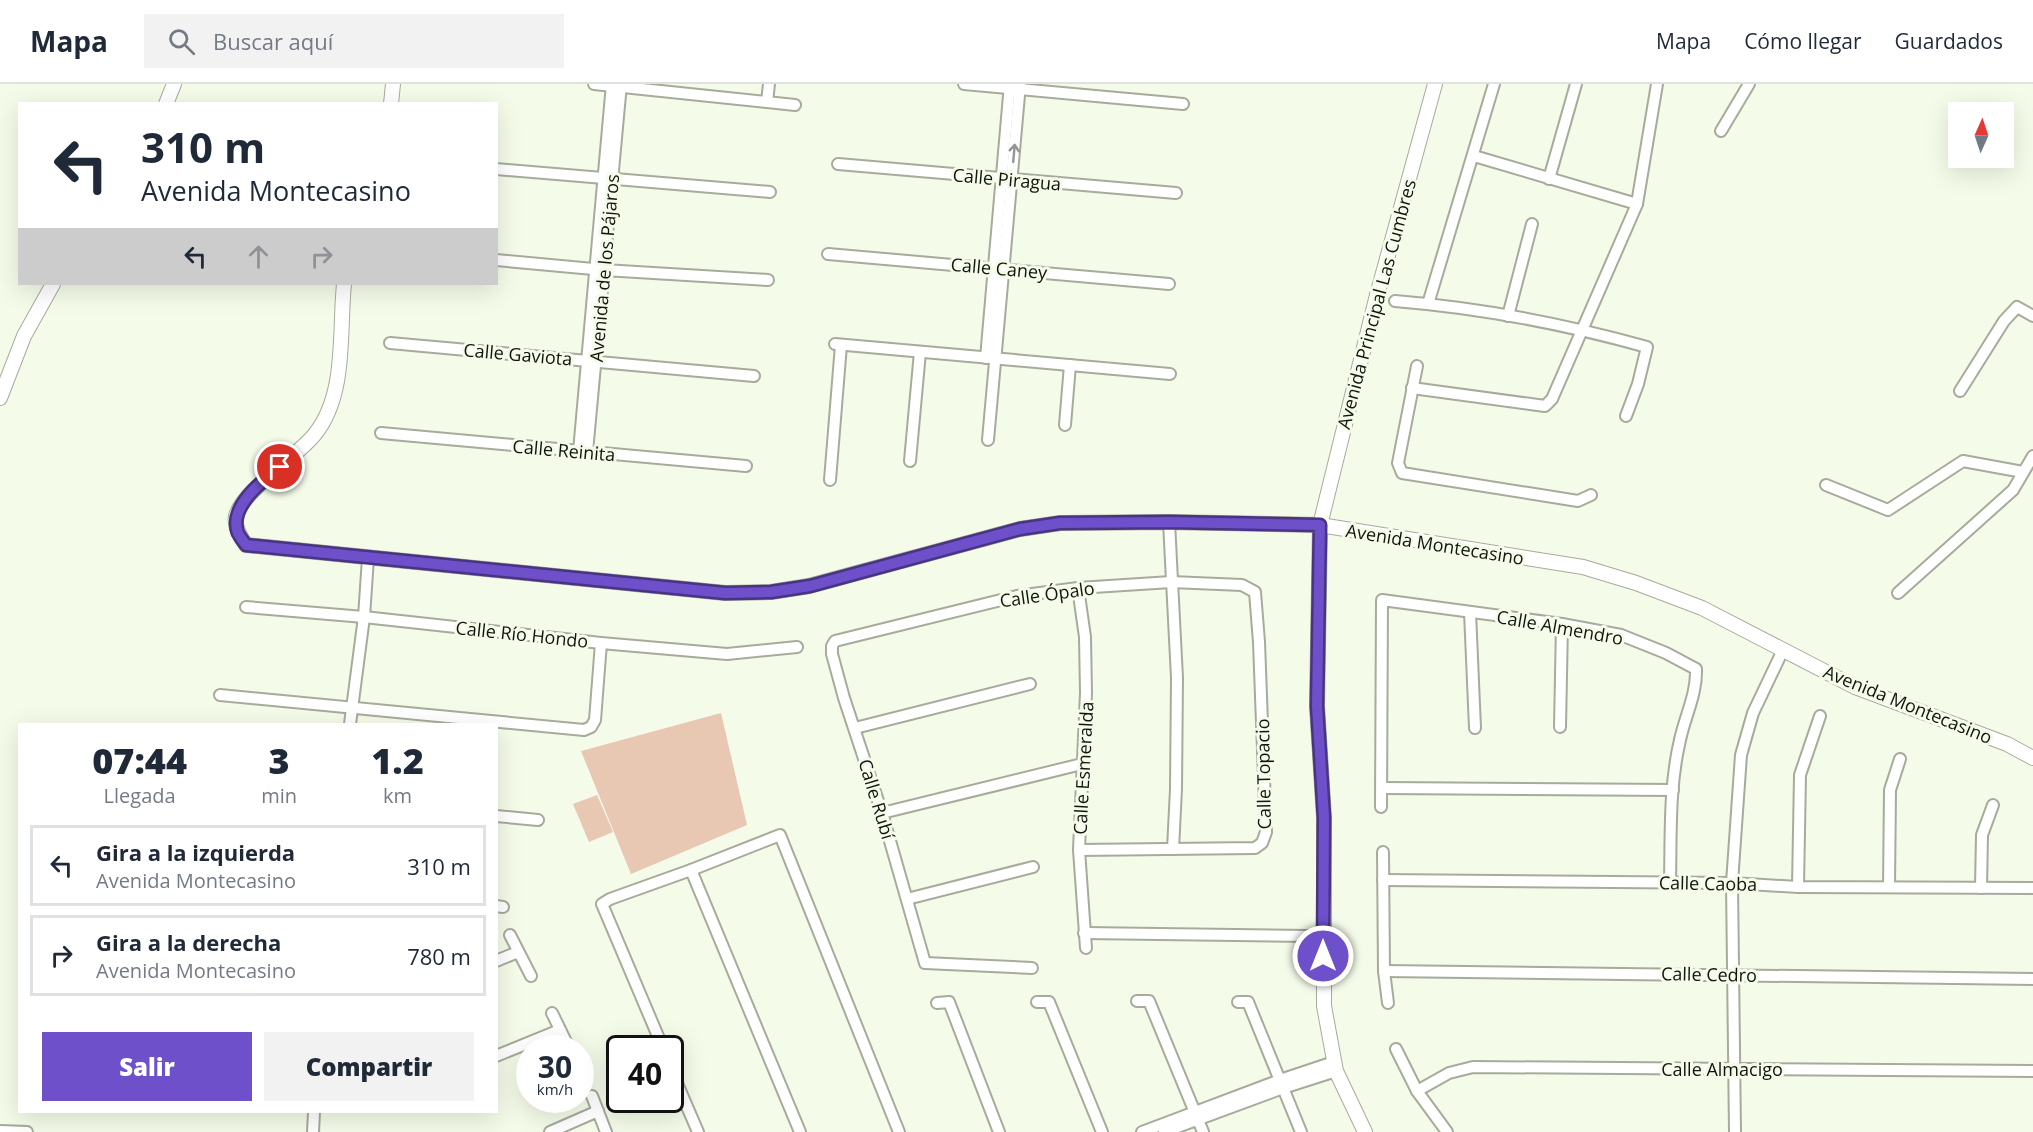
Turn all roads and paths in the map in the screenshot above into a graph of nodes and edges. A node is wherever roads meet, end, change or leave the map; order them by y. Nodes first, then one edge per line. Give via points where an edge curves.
1 (174, 84) edge
2 (393, 84) edge
3 (594, 84) edge
4 (769, 84) edge
5 (964, 84) edge
6 (1435, 84) edge
7 (1494, 84) edge
8 (1576, 84) edge
9 (1657, 84) edge
10 (1749, 84) edge
11 (616, 85) edge
12 (1015, 86) edge
13 (167, 102) edge
14 (391, 102) edge
15 (767, 102) junction
16 (1183, 104) dead end
17 (795, 105) dead end
18 (1721, 131) dead end
19 (1474, 156) junction
20 (838, 164) dead end
21 (498, 169) edge
22 (608, 178) junction
23 (1007, 179) junction
24 (1549, 179) junction
25 (770, 192) dead end
26 (1176, 193) dead end
27 (1637, 204) junction
28 (1532, 224) dead end
29 (828, 254) dead end
30 (498, 260) edge
31 (999, 268) junction
32 (600, 269) junction
33 (768, 280) dead end
34 (1169, 284) dead end
35 (52, 285) edge
36 (344, 285) edge
37 (1395, 301) dead end
38 (1428, 304) junction
39 (1508, 316) junction
40 (2033, 316) edge
41 (1582, 329) junction
42 (390, 343) dead end
43 (920, 352) junction
44 (990, 358) junction
45 (591, 360) junction
46 (1070, 365) junction
47 (1417, 366) dead end
48 (1170, 374) dead end
49 (754, 376) dead end
50 (1412, 388) junction
51 (1960, 391) dead end
52 (0, 398) edge
53 (1626, 416) dead end
54 (1065, 425) dead end
55 (381, 433) dead end
56 (988, 440) dead end
57 (583, 452) junction
58 (2033, 456) edge
59 (910, 461) dead end
60 (746, 466) dead end
61 (2023, 472) junction
62 (830, 480) dead end
63 (1826, 485) dead end
64 (1591, 495) dead end
65 (1169, 522) junction
66 (1320, 525) junction
67 (368, 558) junction
68 (1171, 582) junction
69 (1078, 588) junction
70 (1255, 592) joint
71 (1898, 593) dead end
72 (246, 607) dead end
73 (1470, 612) junction
74 (364, 617) junction
75 (1562, 624) junction
76 (840, 639) joint
77 (601, 643) junction
78 (797, 647) dead end
79 (1783, 650) junction
80 (1030, 684) dead end
81 (220, 695) dead end
82 (352, 709) junction
83 (1820, 716) dead end
84 (350, 723) edge
85 (1560, 727) dead end
86 (855, 728) junction
87 (1475, 728) dead end
88 (2033, 758) edge
89 (1900, 759) dead end
90 (1082, 764) junction
91 (1382, 788) junction
92 (1673, 790) junction
93 (1992, 805) dead end
94 (1382, 807) dead end
95 (882, 813) junction
96 (498, 816) edge
97 (538, 820) dead end
98 (1173, 849) junction
99 (1079, 850) junction
100 (1383, 852) dead end
101 (1033, 867) dead end
102 (692, 870) junction
103 (1383, 880) junction
104 (1670, 882) junction
105 (1732, 883) junction
106 (1798, 887) junction
107 (1890, 887) junction
108 (1981, 888) junction
109 (2033, 888) edge
110 (907, 899) junction
111 (1084, 933) junction
112 (510, 935) dead end
113 (1308, 936) dead end
114 (1086, 948) dead end
115 (518, 951) junction
116 (498, 960) edge
117 (1032, 968) dead end
118 (1384, 971) junction
119 (1734, 975) junction
120 (531, 976) dead end
121 (2033, 979) edge
122 (1137, 1001) dead end
123 (1037, 1002) dead end
124 (1238, 1002) dead end
125 (937, 1003) dead end
126 (1388, 1003) dead end
127 (552, 1013) dead end
128 (560, 1030) junction
129 (562, 1035) edge
130 (657, 1035) edge
131 (1396, 1049) dead end
132 (498, 1055) edge
133 (1335, 1067) junction
134 (1735, 1069) junction
135 (2033, 1071) edge
136 (1282, 1084) junction
137 (1417, 1091) junction
138 (684, 1100) edge
139 (594, 1101) edge
140 (598, 1111) junction
141 (314, 1113) edge
142 (1196, 1115) junction
143 (0, 1131) edge
144 (27, 1132) edge
145 (313, 1132) edge
146 (550, 1132) edge
147 (606, 1132) edge
148 (698, 1132) edge
149 (800, 1132) edge
150 (899, 1132) edge
151 (999, 1132) edge
152 (1102, 1132) edge
153 (1142, 1132) edge
154 (1164, 1132) edge
155 (1203, 1132) edge
156 (1301, 1132) edge
157 (1365, 1132) edge
158 (1447, 1132) edge
159 (1735, 1132) edge

1 - 13 street
2 - 14 street
3 - 11 street
4 - 15 street
5 - 12 street
6 - 66 street, Avenida Principal Las Cumbres
7 - 19 street
8 - 24 street
9 - 27 street
10 - 18 street
11 - 15 street
11 - 22 street, Avenida de los Pájaros
12 - 16 street
12 - 23 street
15 - 17 street
19 - 24 street
19 - 38 street
20 - 23 street, Calle Piragua
21 - 22 street
22 - 25 street
22 - 32 street, Avenida de los Pájaros
23 - 26 street, Calle Piragua
23 - 31 street
24 - 27 street
27 - 41 street
28 - 39 street
29 - 31 street, Calle Caney
30 - 32 street
31 - 34 street, Calle Caney
31 - 44 street
32 - 33 street
32 - 45 street, Avenida de los Pájaros
35 - 52 street via 24,336
36 - 67 street, Avenida Montecasino via 332,405 314,436 268,476 236,515 238,532 246,545
37 - 38 street
38 - 39 street
39 - 41 street
40 - 51 street via 2017,307
41 - 50 street via 1552,399 1545,406
41 - 53 street via 1647,347
42 - 45 street, Calle Gaviota
43 - 44 street
43 - 59 street
43 - 62 street via 838,345
44 - 46 street
44 - 56 street
45 - 49 street, Calle Gaviota
45 - 57 street, Avenida de los Pájaros
46 - 48 street
46 - 54 street
47 - 50 street
50 - 64 street via 1398,463 1402,473 1578,501
55 - 57 street, Calle Reinita
57 - 60 street, Calle Reinita
58 - 61 street
61 - 63 street via 1963,461 1888,510
61 - 71 street via 2013,490
65 - 66 street, Avenida Montecasino
65 - 67 street, Avenida Montecasino via 1042,525 810,586 771,592 725,593
65 - 68 street
66 - 79 street, Avenida Montecasino via 1583,567 1702,608
66 - 133 street, Avenida Principal Las Cumbres via 1317,706 1324,818 1323,988
67 - 74 street
68 - 69 street, Calle Ópalo
68 - 70 street, Calle Ópalo via 1242,585
68 - 98 street via 1178,678
69 - 76 street, Calle Ópalo via 1017,596
69 - 90 street, Calle Esmeralda via 1085,637
70 - 98 street, Calle Topacio via 1266,836 1255,848
72 - 74 street, Calle Río Hondo
73 - 75 street, Calle Almendro
73 - 87 street
73 - 91 street, Calle Almendro via 1382,600
74 - 77 street, Calle Río Hondo
74 - 82 street
75 - 85 street
75 - 92 street, Calle Almendro via 1621,635 1696,669 1696,686 1679,741
76 - 86 street, Calle Rubí via 832,646 832,654
77 - 78 street, Calle Río Hondo via 727,654
77 - 82 street via 595,720 584,730
79 - 88 street, Avenida Montecasino via 1855,687 2007,744
79 - 105 street via 1753,713 1741,755
80 - 86 street
81 - 82 street
82 - 84 street
83 - 106 street via 1800,776
86 - 95 street, Calle Rubí
89 - 107 street via 1890,790
90 - 95 street
90 - 99 street, Calle Esmeralda
91 - 92 street
91 - 94 street
92 - 104 street, Calle Almendro
93 - 108 street via 1982,835
95 - 110 street, Calle Rubí
96 - 97 street
98 - 99 street, Calle Topacio
99 - 111 street, Calle Esmeralda
100 - 103 street
101 - 110 street
102 - 130 street via 602,904
102 - 149 street
102 - 150 street via 780,835
103 - 104 street, Calle Caoba
103 - 118 street
104 - 105 street, Calle Caoba
105 - 106 street, Calle Caoba
105 - 119 street
106 - 107 street, Calle Caoba
107 - 108 street, Calle Caoba
108 - 109 street, Calle Caoba
110 - 117 street, Calle Rubí via 925,963
111 - 113 street
111 - 114 street, Calle Esmeralda
112 - 115 street
115 - 116 street
115 - 120 street
118 - 119 street, Calle Cedro
118 - 126 street
119 - 121 street, Calle Cedro
119 - 134 street
122 - 142 street via 1149,1002
123 - 152 street via 1049,1002
124 - 136 street via 1248,1002
125 - 151 street via 949,1002
127 - 128 street
128 - 129 street
128 - 132 street
131 - 137 street
133 - 136 street
133 - 157 street, Avenida Principal Las Cumbres
134 - 135 street, Calle Almacigo
134 - 137 street, Calle Almacigo via 1473,1067 1449,1073
134 - 159 street
136 - 142 street
136 - 156 street
137 - 158 street
138 - 148 street
139 - 140 street
140 - 146 street
140 - 147 street
141 - 145 street
142 - 153 street
142 - 154 street
142 - 155 street
143 - 144 street

